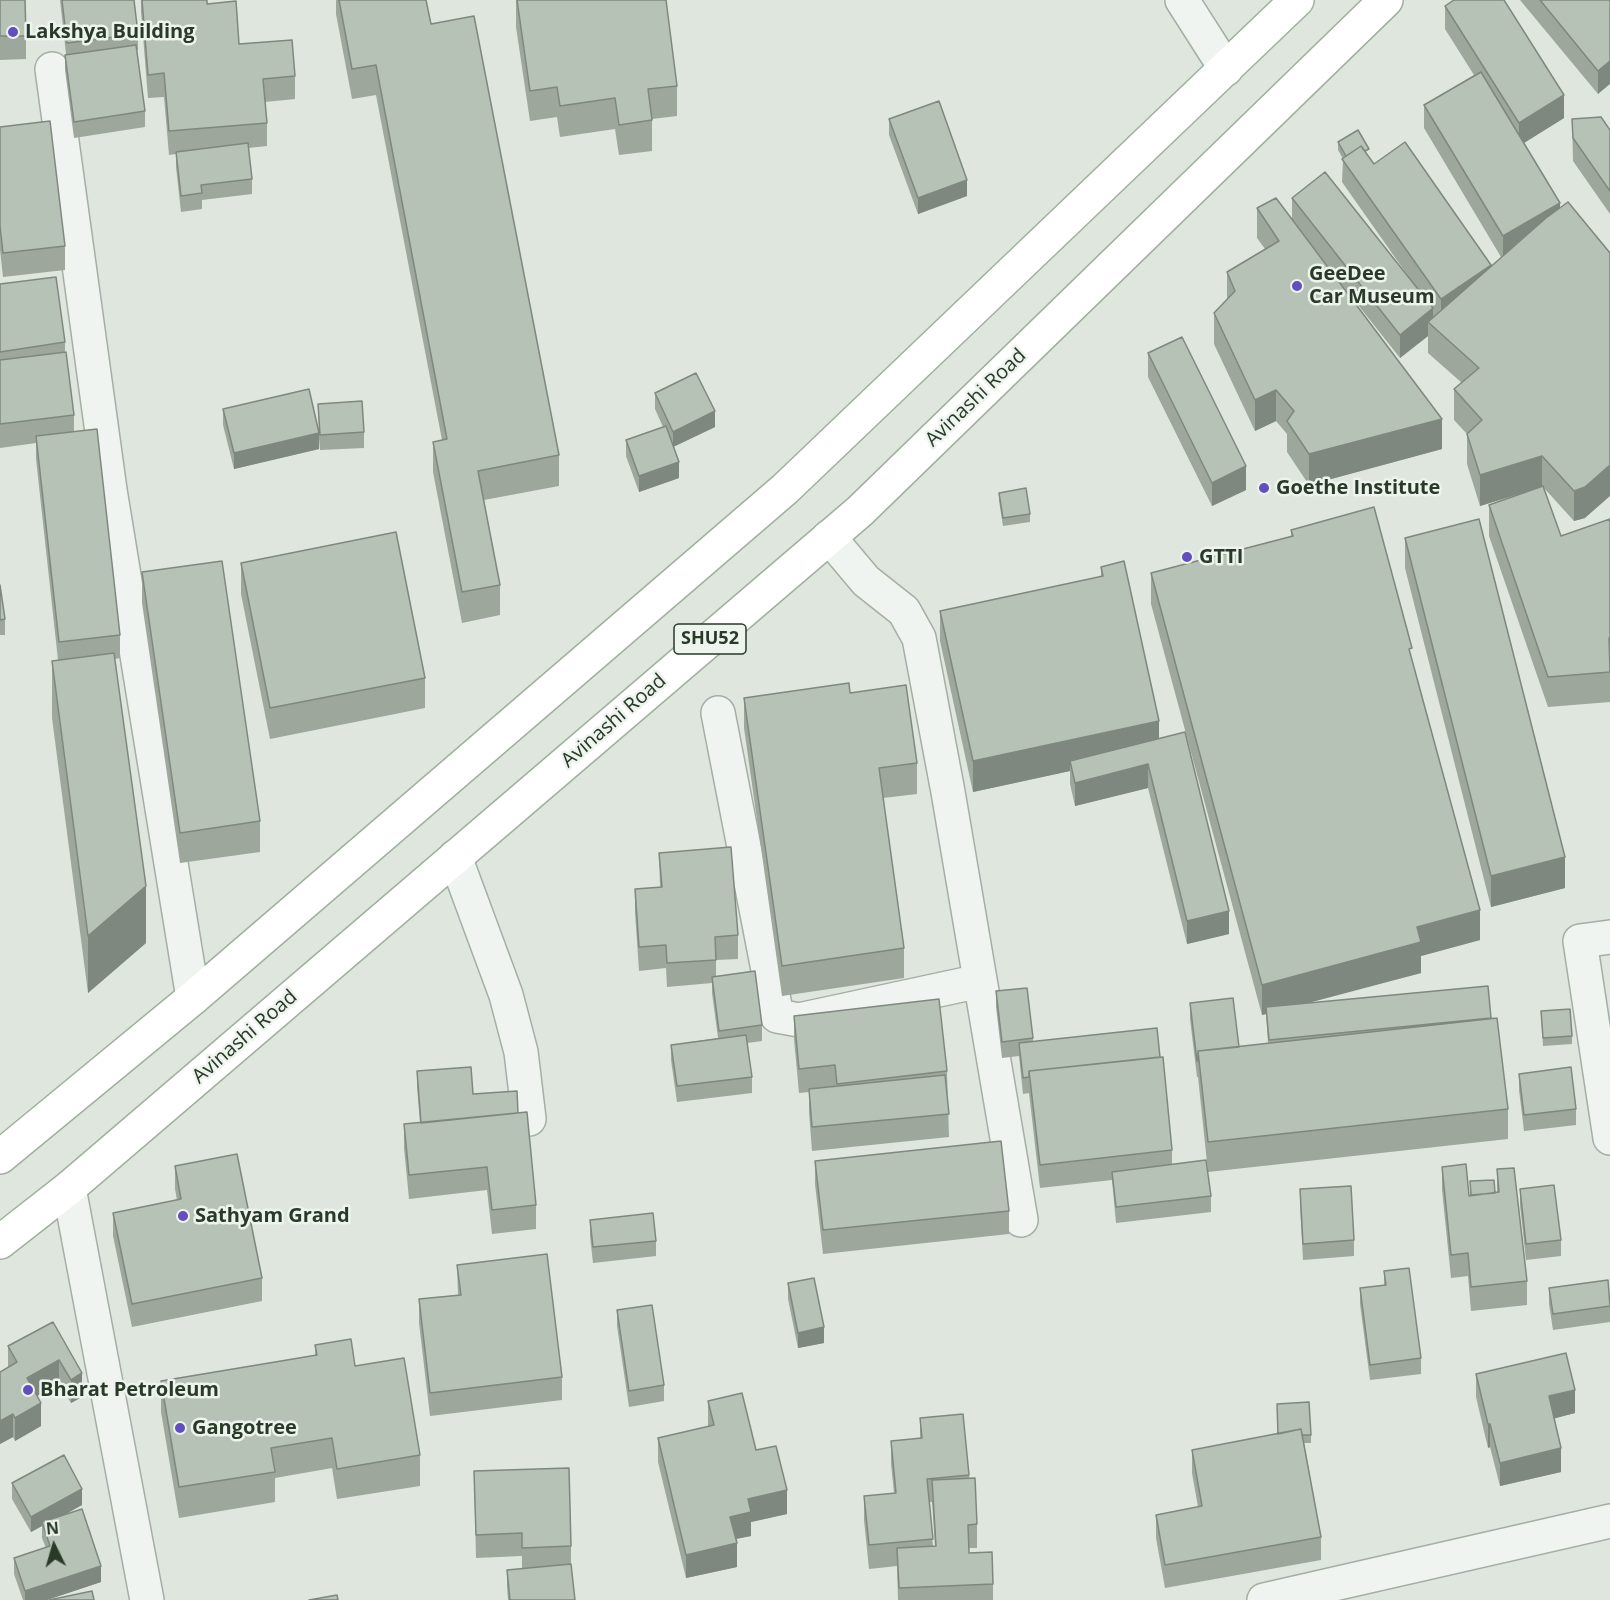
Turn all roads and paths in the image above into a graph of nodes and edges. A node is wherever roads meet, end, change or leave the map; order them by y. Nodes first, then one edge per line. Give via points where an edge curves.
1 (1182, 0) edge
2 (1386, 0) edge
3 (1291, 3) edge
4 (52, 69) dead end
5 (1226, 69) junction
6 (829, 537) junction
7 (718, 713) dead end
8 (455, 857) junction
9 (1610, 938) edge
10 (980, 981) junction
11 (193, 998) junction
12 (529, 1119) edge
13 (1610, 1138) edge
14 (1008, 1146) junction
15 (975, 1150) edge
16 (0, 1156) edge
17 (69, 1188) junction
18 (1021, 1220) dead end
19 (0, 1242) edge
20 (1610, 1521) edge
21 (147, 1600) edge
22 (1264, 1600) edge

1 - 5 street
2 - 6 main road, Avinashi Road / SHU52
3 - 5 main road
4 - 11 street via 110,490
5 - 11 main road via 785,489
6 - 8 main road, Avinashi Road / SHU52
6 - 10 street via 866,581 904,611 919,638
7 - 10 street via 777,1016 799,1020
8 - 12 street via 506,995 521,1053
8 - 17 main road, Avinashi Road / SHU52
9 - 13 street via 1580,941
10 - 14 street
11 - 16 main road
14 - 15 street
14 - 18 street
17 - 19 main road, Avinashi Road / SHU52
17 - 21 street
20 - 22 street

